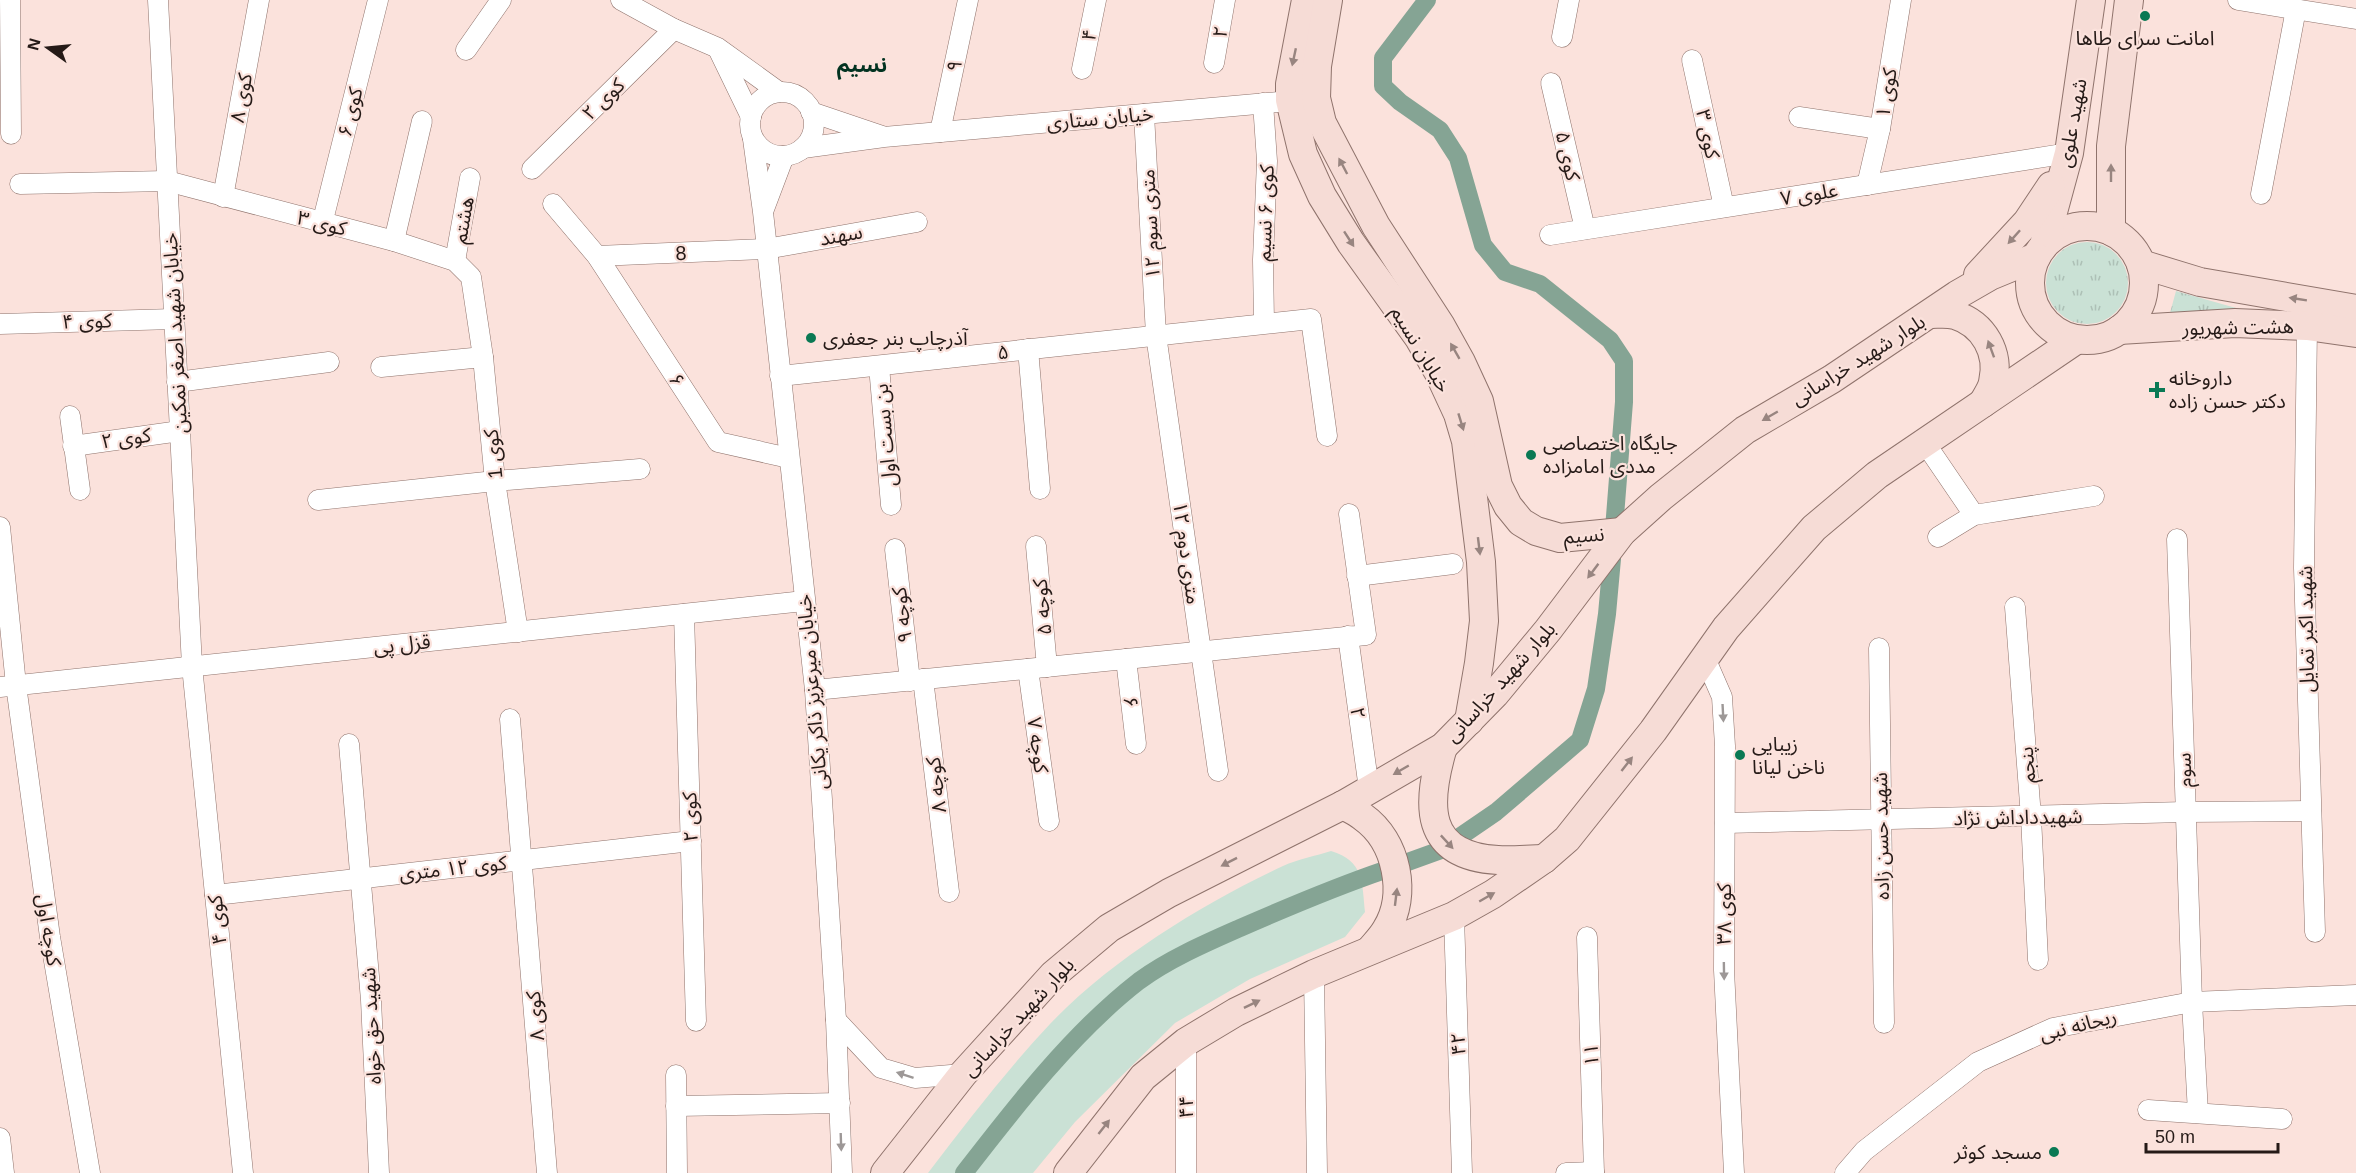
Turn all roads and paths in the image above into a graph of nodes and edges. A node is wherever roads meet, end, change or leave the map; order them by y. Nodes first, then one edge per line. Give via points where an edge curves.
1 (10, 0) edge
2 (158, 0) edge
3 (259, 0) edge
4 (378, 0) edge
5 (501, 0) edge
6 (968, 0) edge
7 (1096, 0) edge
8 (1225, 0) edge
9 (1306, 0) edge
10 (1328, 0) edge
11 (1569, 0) edge
12 (1901, 0) edge
13 (2091, 0) edge
14 (2129, 0) edge
15 (2238, 0) edge
16 (627, 1) edge
17 (2310, 7) edge
18 (2356, 19) edge
19 (674, 29) junction
20 (1562, 37) dead end
21 (718, 48) junction
22 (466, 50) dead end
23 (1692, 60) dead end
24 (1214, 63) dead end
25 (1082, 69) dead end
26 (1551, 83) dead end
27 (779, 92) junction
28 (1290, 101) junction
29 (811, 112) junction
30 (1144, 114) junction
31 (751, 117) junction
32 (1799, 117) dead end
33 (422, 121) dead end
34 (1880, 129) junction
35 (940, 132) junction
36 (11, 134) dead end
37 (884, 137) junction
38 (753, 138) junction
39 (803, 148) junction
40 (2069, 153) junction
41 (784, 156) junction
42 (532, 169) dead end
43 (470, 178) dead end
44 (167, 181) junction
45 (20, 184) dead end
46 (1867, 185) junction
47 (2261, 194) dead end
48 (223, 197) junction
49 (553, 204) dead end
50 (1724, 207) junction
51 (763, 212) junction
52 (917, 222) dead end
53 (322, 224) junction
54 (1586, 230) junction
55 (2111, 231) junction
56 (1550, 235) dead end
57 (394, 241) junction
58 (766, 249) junction
59 (2040, 251) junction
60 (597, 256) junction
61 (455, 261) junction
62 (2141, 264) junction
63 (471, 277) joint
64 (1957, 295) junction
65 (1931, 314) junction
66 (174, 319) junction
67 (1264, 323) junction
68 (0, 324) edge
69 (2307, 326) junction
70 (2356, 327) edge
71 (2119, 330) junction
72 (1156, 335) junction
73 (2076, 340) junction
74 (1028, 349) junction
75 (483, 357) junction
76 (329, 363) dead end
77 (879, 366) junction
78 (381, 367) dead end
79 (780, 376) junction
80 (177, 382) junction
81 (1983, 403) junction
82 (69, 416) dead end
83 (180, 431) junction
84 (1327, 436) dead end
85 (1925, 443) junction
86 (73, 446) junction
87 (789, 458) junction
88 (640, 469) dead end
89 (495, 481) junction
90 (1498, 486) joint
91 (1040, 489) dead end
92 (80, 490) dead end
93 (2094, 496) dead end
94 (318, 500) dead end
95 (891, 505) dead end
96 (1349, 514) dead end
97 (1974, 514) junction
98 (0, 527) edge
99 (1622, 532) junction
100 (1938, 537) dead end
101 (2177, 539) dead end
102 (1036, 546) dead end
103 (895, 549) dead end
104 (1453, 564) dead end
105 (1357, 576) junction
106 (804, 601) junction
107 (2015, 607) dead end
108 (684, 614) junction
109 (518, 632) junction
110 (1348, 636) junction
111 (1879, 648) dead end
112 (1201, 651) junction
113 (1705, 658) junction
114 (1126, 659) junction
115 (192, 666) junction
116 (1038, 668) junction
117 (917, 680) junction
118 (8, 686) edge
119 (815, 690) junction
120 (510, 719) dead end
121 (1469, 721) junction
122 (349, 744) dead end
123 (1136, 744) dead end
124 (1443, 747) junction
125 (1218, 771) dead end
126 (1369, 789) junction
127 (1343, 805) junction
128 (2185, 812) junction
129 (2311, 812) junction
130 (2031, 817) junction
131 (1881, 820) junction
132 (1048, 822) dead end
133 (1725, 823) junction
134 (691, 841) junction
135 (1544, 859) junction
136 (521, 860) junction
137 (360, 878) junction
138 (949, 892) dead end
139 (215, 895) junction
140 (1455, 916) junction
141 (2314, 932) dead end
142 (1587, 937) dead end
143 (1371, 949) junction
144 (2037, 960) dead end
145 (1314, 974) junction
146 (2356, 995) edge
147 (2192, 1002) junction
148 (836, 1020) junction
149 (696, 1021) dead end
150 (1884, 1023) dead end
151 (1186, 1042) junction
152 (676, 1074) dead end
153 (963, 1074) junction
154 (840, 1103) junction
155 (676, 1106) junction
156 (2148, 1110) dead end
157 (2198, 1113) junction
158 (2282, 1119) dead end
159 (0, 1138) edge
160 (1594, 1172) edge
161 (4, 1173) edge
162 (90, 1173) edge
163 (243, 1173) edge
164 (380, 1173) edge
165 (547, 1173) edge
166 (677, 1173) edge
167 (842, 1173) edge
168 (885, 1173) edge
169 (1068, 1173) edge
170 (1186, 1173) edge
171 (1317, 1173) edge
172 (1462, 1173) edge
173 (1566, 1173) edge
174 (1734, 1173) edge
175 (1845, 1173) edge

1 - 36 street
2 - 44 street, خیابان شهید اصغر نمکین
3 - 48 street, کوی ۸
4 - 53 street, کوی ۶
5 - 22 street
6 - 35 street, ۹
7 - 25 street, ۴
8 - 24 street, ۲
9 -> 28 main road, خیابان نسیم via 1291,73
10 - 28 main road, خیابان نسیم via 1317,66
11 - 20 street
12 - 34 street, کوی ۱
13 - 40 main road, شهید علوی
55 -> 14 main road, شهید علوی via 2111,146
15 - 17 street
16 - 19 street
17 - 18 street
17 - 47 street
19 - 21 street
19 - 42 street, کوی ۲
21 - 27 street
21 - 31 street
23 - 50 street, کوی ۳
26 - 54 street, کوی ۵
27 - 29 street via 798,97
27 - 31 street via 761,100
28 - 30 street, خیابان ستاری
28 - 67 street, کوی ۶ نسیم via 1267,161
90 -> 28 main road, خیابان نسیم via 1486,423 1461,362 1376,226 1322,123
28 -> 121 main road, خیابان نسیم via 1303,154 1322,196 1419,338 1458,414 1481,561 1484,621
29 - 37 street
29 - 39 street via 813,131
30 - 35 street, خیابان ستاری
30 - 72 street, ۱۲ متری سوم
31 - 38 street
32 - 34 street
33 - 57 street
34 - 46 street, کوی ۱
35 - 37 street, خیابان ستاری
37 - 39 street, خیابان ستاری
38 - 41 street via 766,152
38 - 51 street, خیابان میرعزیز ذاکر یکانی
39 - 41 street
40 - 46 street, علوی ۷
40 - 59 main road, شهید علوی
40 -> 64 main road via 2027,222
41 - 51 street
43 - 61 street, هشتم
44 - 45 street
44 - 48 street, کوی ۳
44 - 66 street, خیابان شهید اصغر نمکین
46 - 50 street, علوی ۷
48 - 53 street, کوی ۳
49 - 60 street, ۶
50 - 54 street, علوی ۷
51 - 58 street, خیابان میرعزیز ذاکر یکانی
52 - 58 street, سهند
53 - 57 street, کوی ۳
54 - 56 street, علوی ۷
55 - 59 main road via 2083,226 2061,232
55 - 62 main road via 2129,245
57 - 61 street, کوی ۳
58 - 60 street, 8
58 - 79 street, خیابان میرعزیز ذاکر یکانی
59 - 64 main road, بلوار شهید خراسانی
59 - 73 main road via 2031,272 2032,302 2049,326
60 - 87 street, ۶ via 718,442
61 - 63 street, کوی ۳
70 -> 62 main road, هشت شهریور
62 - 71 main road via 2144,278 2139,307
63 - 75 street, کوی 1
64 - 65 main road, بلوار شهید خراسانی
81 -> 65 main road via 1993,384 1996,362 1989,340 1974,324 1954,314
65 -> 99 main road, بلوار شهید خراسانی via 1745,430
66 - 68 street, کوی ۴
66 - 80 street, خیابان شهید اصغر نمکین
67 - 72 street, ۵
67 - 84 street, ۵ via 1311,319
69 - 70 main road, هشت شهریور
69 - 71 main road, هشت شهریور via 2235,324
69 - 129 street, شهید اکبر تمایل via 2304,568
71 - 73 main road via 2098,339
72 - 74 street, ۵
72 - 112 street, ۱۲ متری دوم
73 - 81 main road
74 - 77 street, ۵
74 - 91 street
75 - 78 street
75 - 89 street, کوی 1
76 - 80 street
77 - 79 street, ۵
77 - 95 street, بن بست اول
79 - 87 street, خیابان میرعزیز ذاکر یکانی
80 - 83 street, خیابان شهید اصغر نمکین
81 - 85 main road
82 - 86 street
83 - 86 street, کوی ۲
83 - 115 street, خیابان شهید اصغر نمکین
85 - 97 street
85 - 113 main road via 1877,475 1814,528 1726,628
86 - 92 street
87 - 106 street, خیابان میرعزیز ذاکر یکانی
88 - 89 street
89 - 94 street
89 - 109 street, کوی 1
90 - 99 main road, نسیم via 1521,522 1536,531 1560,538
93 - 97 street
96 - 105 street
97 - 100 street
98 - 118 street, کوچه اول
99 -> 121 main road, بلوار شهید خراسانی via 1548,630
101 - 128 street, سوم
102 - 116 street, کوچه ۵
103 - 117 street, کوچه ۹
104 - 105 street
105 - 110 street via 1366,635
106 - 108 street, قزل پی
106 - 119 street, خیابان میرعزیز ذاکر یکانی
107 - 130 street, پنجم
108 - 109 street, قزل پی
108 - 134 street, کوی ۲
109 - 115 street, قزل پی
110 - 112 street
110 - 126 street, ۲
111 - 131 street, شهید حسن زاده
112 - 114 street
112 - 125 street, ۱۲ متری دوم
113 -> 133 street, کوی ۳۸ via 1722,697
135 -> 113 main road via 1604,793
114 - 116 street
114 - 123 street, ۶
115 - 118 street, قزل پی
115 - 139 street, کوی ۴
116 - 117 street
116 - 132 street, کوچه ۷
117 - 119 street
117 - 138 street, کوچه ۸
118 - 162 street, کوچه اول
119 - 148 street, خیابان میرعزیز ذاکر یکانی
120 - 136 street, کوی ۸
121 - 124 main road, بلوار شهید خراسانی
122 - 137 street
124 -> 126 main road, بلوار شهید خراسانی
124 -> 135 main road via 1433,779 1432,807 1441,836 1456,851 1474,857 1499,861
126 - 127 main road, بلوار شهید خراسانی
143 -> 127 main road via 1386,929 1395,906 1398,881 1393,857 1382,835 1365,817
127 -> 153 main road, بلوار شهید خراسانی via 1168,893 1109,928 1053,975
128 - 129 street, شهیدداداش نژاد
128 - 130 street, شهیدداداش نژاد
128 - 147 street, سوم
129 - 141 street, شهید اکبر تمایل
130 - 131 street, شهیدداداش نژاد
130 - 144 street, پنجم
131 - 133 street, شهیدداداش نژاد
131 - 150 street, شهید حسن زاده
133 -> 174 street, کوی ۳۸ via 1724,970
134 - 136 street, کوی ۱۲ متری
134 - 149 street, کوی ۲
140 -> 135 main road
136 - 137 street, کوی ۱۲ متری
136 - 165 street, کوی ۸
137 - 139 street, کوی ۱۲ متری
137 - 164 street, شهید حق خواه
139 - 163 street, کوی ۴
140 - 143 main road
140 - 172 street, ۴۲
142 - 160 street, ۱۱
143 - 145 main road
151 -> 145 main road via 1236,1012
145 - 171 street
146 - 147 street, ریحانه نبی
147 - 157 street, سوم
147 - 175 street, ریحانه نبی via 2053,1028 1978,1062 1864,1151
153 -> 148 street via 915,1078 881,1068
148 - 154 street, خیابان میرعزیز ذاکر یکانی
169 -> 151 main road via 1143,1077
151 - 170 street, ۴۴
152 - 155 street
153 - 168 main road, بلوار شهید خراسانی
154 - 155 street
154 -> 167 street, خیابان میرعزیز ذاکر یکانی
155 - 166 street
156 - 157 street
157 - 158 street
159 - 161 street
160 - 173 street

